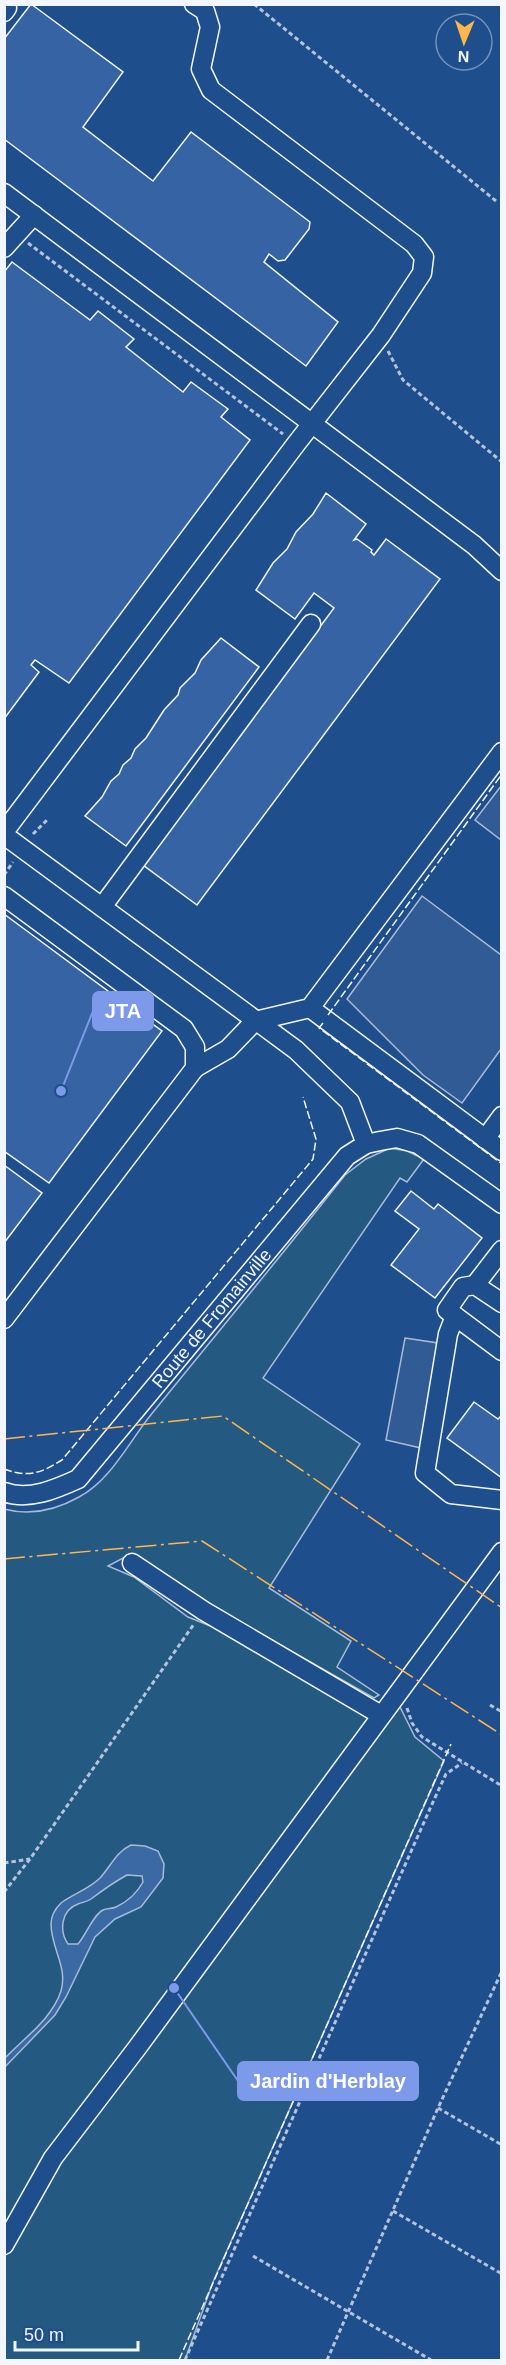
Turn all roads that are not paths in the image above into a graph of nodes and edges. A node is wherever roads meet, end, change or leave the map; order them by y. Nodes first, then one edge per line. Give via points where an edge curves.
1 (194, 4) edge
2 (4, 193) edge
3 (34, 215) junction
4 (10, 241) edge
5 (311, 424) junction
6 (501, 571) edge
7 (311, 624) dead end
8 (501, 753) edge
9 (4, 834) edge
10 (4, 896) edge
11 (102, 907) junction
12 (310, 1008) junction
13 (255, 1021) junction
14 (195, 1068) junction
15 (501, 1116) edge
16 (485, 1139) junction
17 (366, 1144) junction
18 (501, 1151) edge
19 (501, 1204) edge
20 (501, 1250) edge
21 (476, 1285) junction
22 (501, 1304) edge
23 (455, 1316) junction
24 (4, 1319) edge
25 (501, 1351) edge
26 (4, 1492) edge
27 (501, 1500) edge
28 (501, 1552) edge
29 (132, 1563) dead end
30 (381, 1715) junction
31 (4, 2245) edge

1 - 5 street via 205,11 210,27 201,69 211,90 414,244 424,257 422,273 381,335
2 - 3 street
3 - 4 street
3 - 5 street
5 - 6 street via 474,545
5 - 9 street
7 - 11 street
8 - 12 street
9 - 11 street
10 - 14 street via 184,1029 195,1047
11 - 13 street
12 - 13 street
12 - 16 street
13 - 14 street via 228,1049
13 - 17 street via 296,1050 350,1102
14 - 24 street
15 - 16 street
16 - 18 street
17 - 19 street, Route de Fromainville via 397,1138 418,1144
17 - 26 street, Route de Fromainville via 347,1156 78,1479 46,1493
20 - 21 street
21 - 22 street
21 - 23 street via 463,1287 447,1310
23 - 25 street
23 - 27 street via 448,1334 425,1473 451,1494
28 - 30 street
29 - 30 street via 204,1611
30 - 31 street via 53,2158

